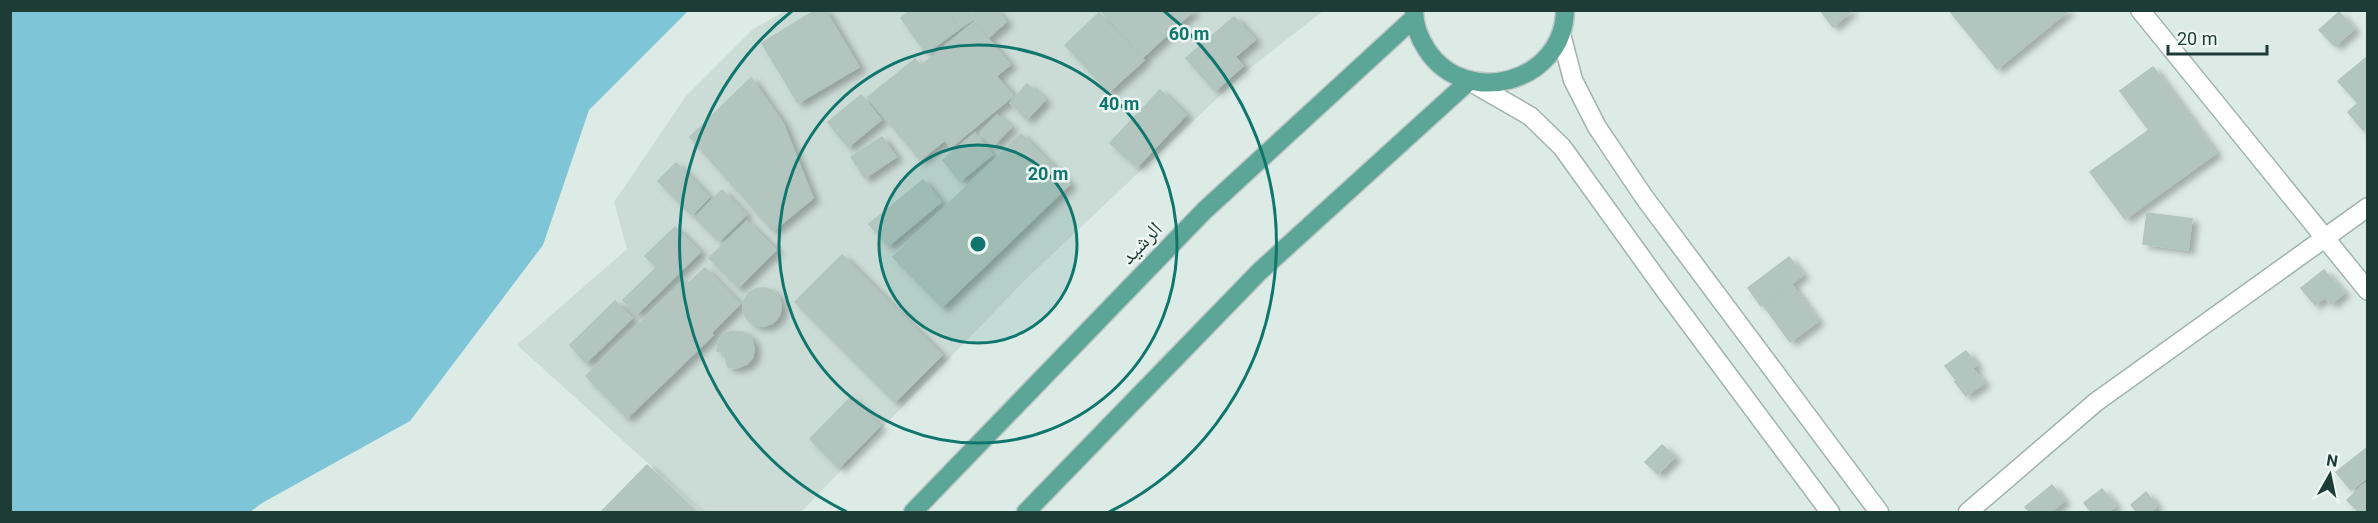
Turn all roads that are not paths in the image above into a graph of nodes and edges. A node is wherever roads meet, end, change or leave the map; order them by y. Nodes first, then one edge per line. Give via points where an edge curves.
1 (1565, 10) edge
2 (2140, 10) edge
3 (1414, 14) edge
4 (1561, 34) junction
5 (1468, 81) junction
6 (2367, 207) edge
7 (2325, 239) junction
8 (2367, 291) edge
9 (913, 513) edge
10 (1026, 513) edge
11 (1830, 513) edge
12 (1879, 513) edge
13 (1968, 513) edge

1 - 4 main road
2 - 7 street
3 - 5 main road via 1420,39 1432,57 1448,72
3 - 9 main road, الرشيد via 1204,211
4 - 5 main road via 1542,63 1526,75 1508,82
4 - 12 street via 1573,80 1597,127 1769,368
5 - 10 main road via 1260,271
5 - 11 street via 1530,116 1562,147
6 - 7 street
7 - 8 street
7 - 13 street via 2096,402

